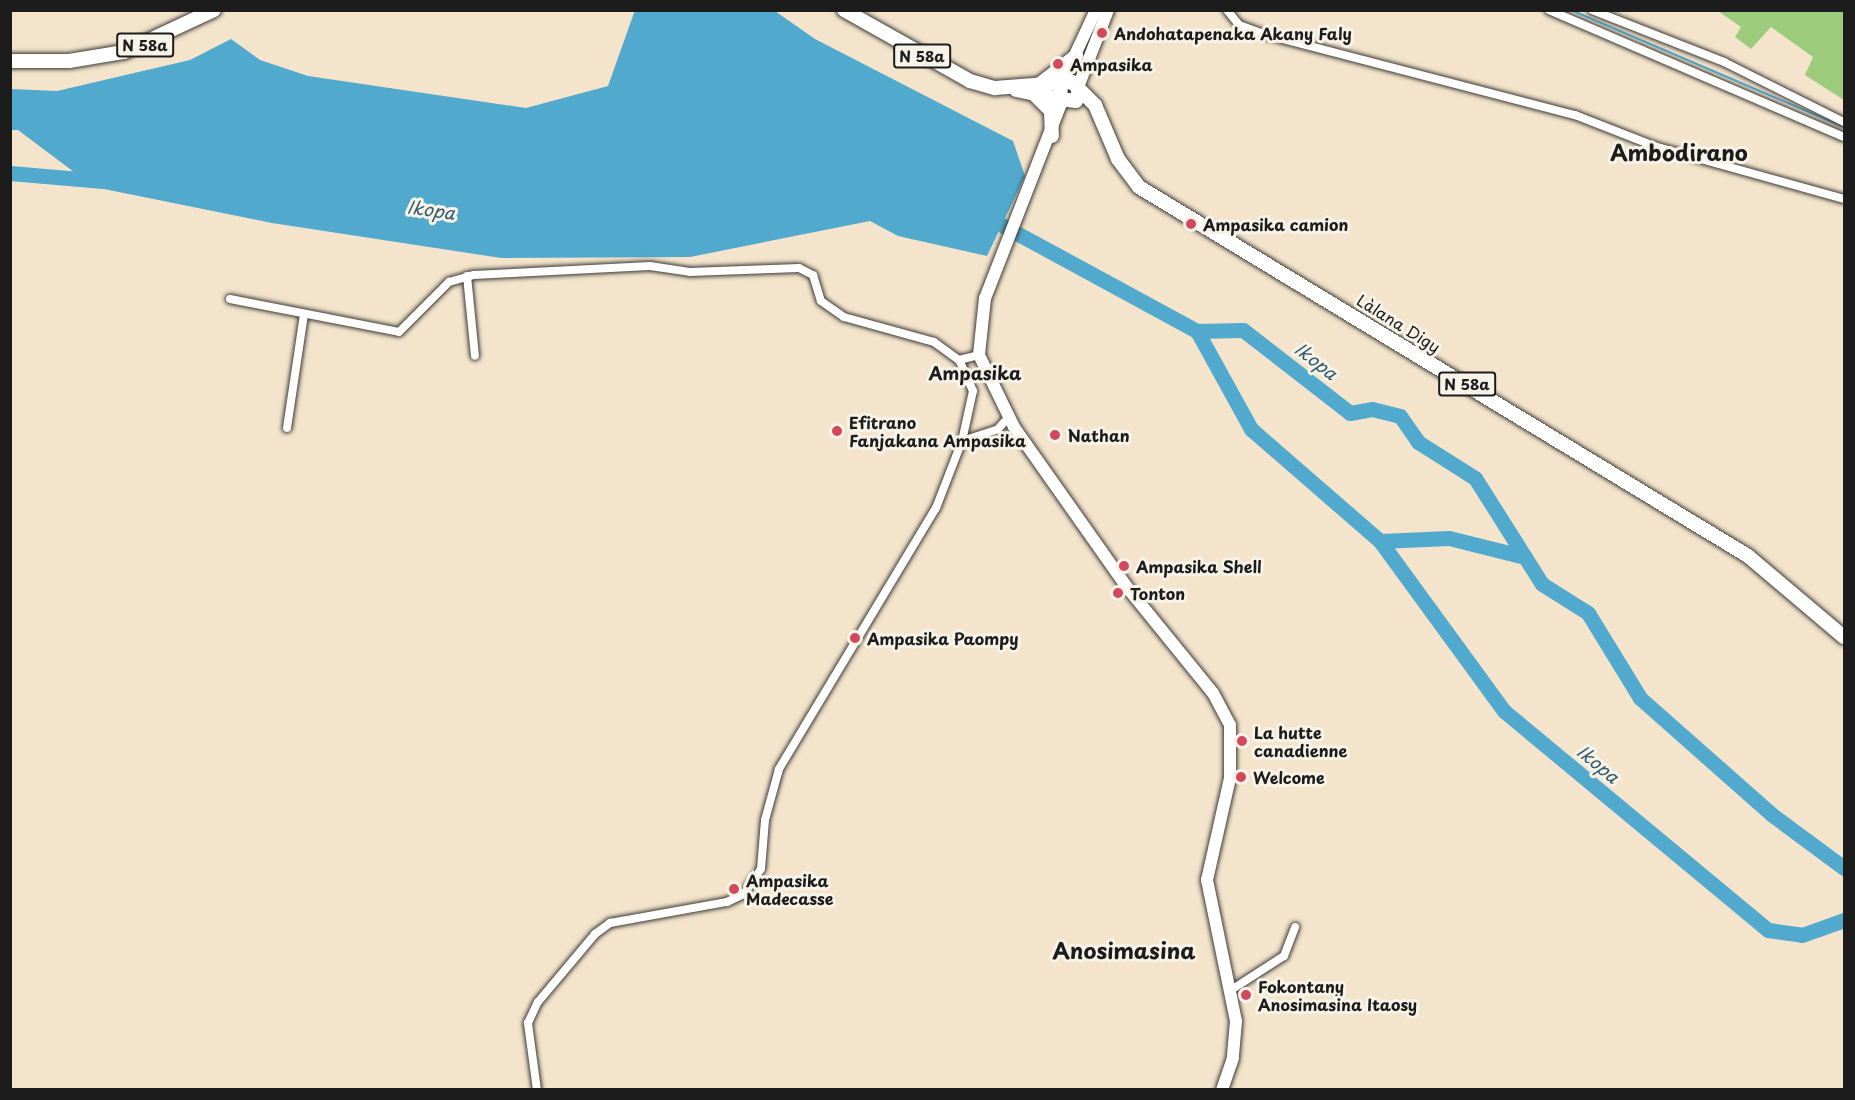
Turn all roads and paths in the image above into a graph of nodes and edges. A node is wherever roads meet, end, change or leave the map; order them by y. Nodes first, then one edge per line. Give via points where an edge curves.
1 (214, 10) edge
2 (844, 10) edge
3 (1096, 10) edge
4 (1108, 10) edge
5 (1227, 10) edge
6 (1550, 10) edge
7 (1592, 10) edge
8 (1076, 56) junction
9 (10, 61) edge
10 (1061, 85) junction
11 (1079, 88) junction
12 (1036, 90) junction
13 (1066, 102) junction
14 (1845, 122) edge
15 (1103, 124) junction
16 (1845, 137) edge
17 (1051, 141) junction
18 (1845, 200) edge
19 (467, 276) junction
20 (230, 299) dead end
21 (304, 314) junction
22 (979, 355) junction
23 (474, 356) dead end
24 (959, 360) junction
25 (1008, 418) junction
26 (287, 428) dead end
27 (962, 441) junction
28 (1845, 637) edge
29 (1295, 927) dead end
30 (1231, 990) junction
31 (537, 1089) edge
32 (1222, 1089) edge

1 - 9 main road, N 58a via 124,52 69,61
2 - 12 main road, N 58a via 940,67 988,87
3 - 8 street
4 - 11 street
5 - 18 street via 1239,25 1267,35 1575,115 1654,146
6 - 16 street
7 - 14 street via 1724,62
8 - 10 street
8 - 12 main road
10 - 11 main road
10 - 12 main road, N 58a
10 - 13 main road
11 - 13 main road
11 - 15 main road, N 58a
12 - 13 main road, N 58a
12 - 17 main road via 1051,111
13 - 15 main road, N 58a
13 - 17 street
15 - 28 main road, Làlana Digy / N 58a via 1123,166 1147,192 1748,556
17 - 22 street via 991,283 978,325
19 - 21 street via 449,282 399,332
19 - 23 street
19 - 24 street via 650,266 690,272 799,268 813,275 821,301 844,317 934,342
20 - 21 street
21 - 26 street
22 - 24 street
22 - 25 street
24 - 27 street via 974,391
25 - 27 street via 998,429
25 - 30 street via 1230,725 1230,778 1208,880
27 - 31 street via 936,508 779,769 755,877 744,894 727,902 610,923 595,934 538,1002 528,1023
29 - 30 street via 1284,956
30 - 32 street via 1234,1048

